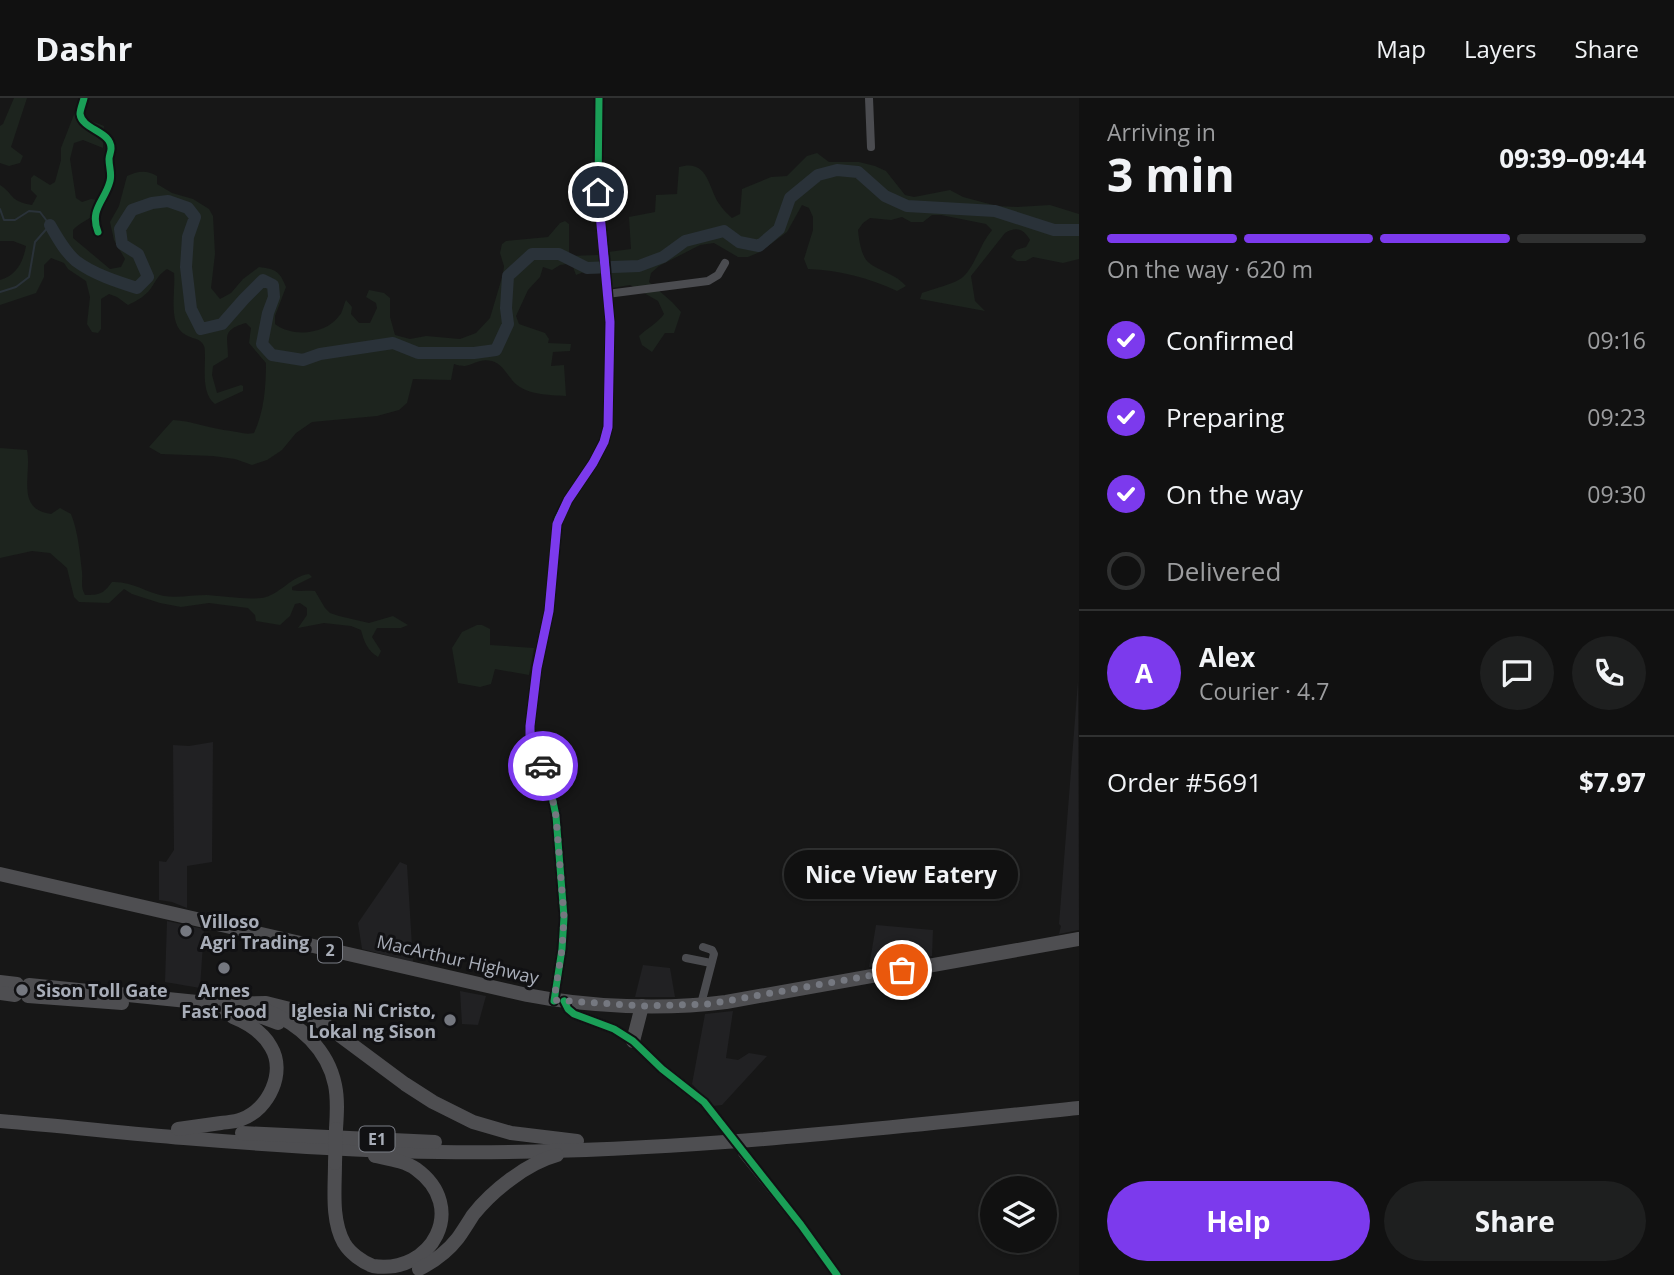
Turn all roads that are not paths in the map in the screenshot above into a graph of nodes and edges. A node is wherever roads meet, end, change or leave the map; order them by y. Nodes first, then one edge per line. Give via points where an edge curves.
1 (84, 98) edge
2 (599, 98) edge
3 (869, 98) edge
4 (871, 147) dead end
5 (98, 232) dead end
6 (725, 263) dead end
7 (607, 294) junction
8 (0, 874) edge
9 (1079, 939) edge
10 (703, 947) dead end
11 (686, 958) dead end
12 (711, 964) junction
13 (0, 982) edge
14 (22, 990) junction
15 (0, 993) edge
16 (559, 1001) junction
17 (701, 1004) junction
18 (642, 1006) junction
19 (219, 1007) junction
20 (633, 1041) junction
21 (1079, 1100) edge
22 (1079, 1108) edge
23 (0, 1113) edge
24 (0, 1122) edge
25 (721, 1124) dead end
26 (178, 1129) junction
27 (575, 1146) junction
28 (743, 1153) dead end
29 (333, 1158) junction
30 (386, 1275) edge
31 (401, 1275) edge
32 (837, 1275) edge

1 - 5 street via 82,118 110,141 111,148 110,183 95,216
2 - 7 street via 598,192
3 - 4 street
6 - 7 street via 708,281
7 - 16 street via 607,435 558,519 530,732 556,816 564,917
8 - 16 highway, MacArthur Highway / 2
9 - 17 highway, MacArthur Highway / 2
10 - 12 street via 714,952
11 - 12 street
12 - 17 street
13 - 14 highway
14 - 15 highway
14 - 19 highway
16 - 18 highway, MacArthur Highway / 2
16 - 20 street via 574,1014
17 - 18 highway, MacArthur Highway / 2
18 - 20 highway
19 - 26 highway via 258,1031 271,1047 276,1060 273,1086 267,1099 242,1120
19 - 27 highway via 266,1003 306,1013 414,1090 473,1122
19 - 29 highway, bridge via 278,1023 311,1049 328,1083
20 - 25 street via 704,1102
21 - 27 highway, E1
22 - 27 highway, E1 via 750,1141
23 - 26 highway, E1
24 - 29 highway, E1 via 183,1138
26 - 27 highway, E1
27 - 29 highway, E1
27 - 31 highway via 522,1171 489,1198 436,1259
28 - 32 street
29 - 29 highway via 355,1154 404,1163 432,1184 443,1215 437,1240 426,1254 389,1269 370,1265 352,1252 337,1223
29 - 30 highway via 329,1207 336,1242 357,1265

